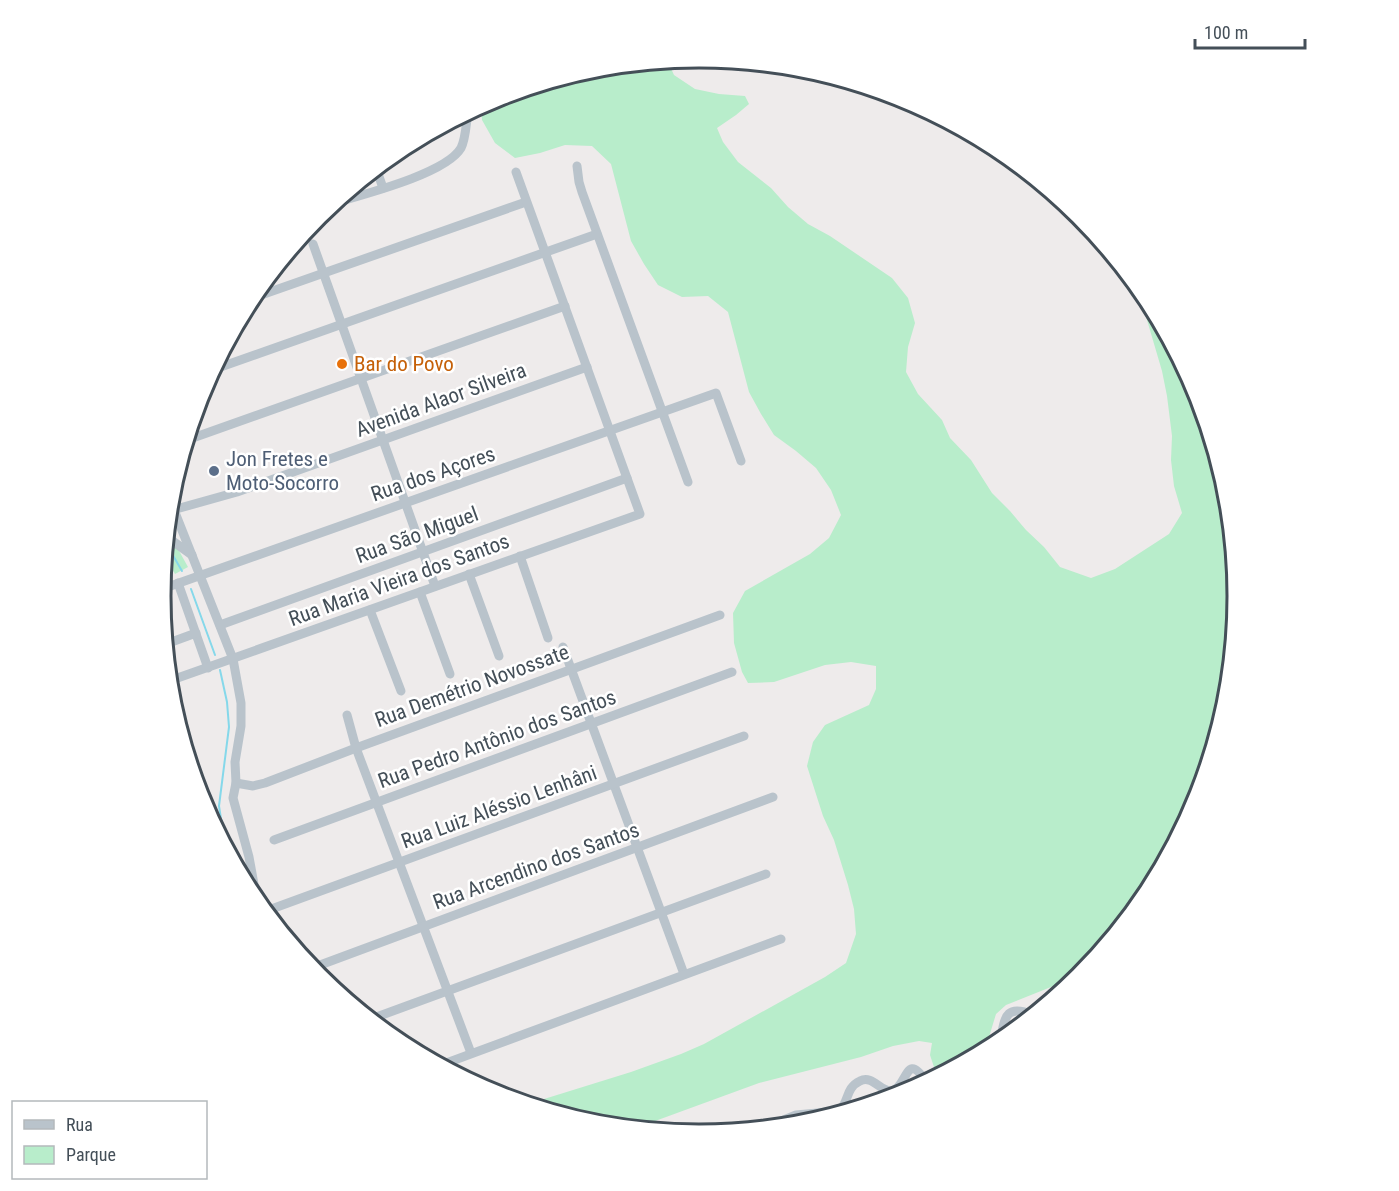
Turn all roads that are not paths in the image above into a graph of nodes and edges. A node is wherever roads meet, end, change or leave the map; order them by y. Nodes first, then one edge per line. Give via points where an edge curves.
1 (464, 123) edge
2 (577, 166) dead end
3 (516, 172) dead end
4 (379, 176) edge
5 (383, 188) junction
6 (353, 197) edge
7 (526, 202) junction
8 (597, 234) junction
9 (313, 244) dead end
10 (545, 252) junction
11 (324, 273) junction
12 (267, 293) edge
13 (564, 306) junction
14 (342, 324) junction
15 (224, 366) edge
16 (587, 367) junction
17 (361, 378) junction
18 (662, 412) junction
19 (610, 430) junction
20 (196, 437) edge
21 (383, 440) junction
22 (741, 461) dead end
23 (627, 478) junction
24 (688, 482) dead end
25 (405, 502) junction
26 (179, 508) edge
27 (177, 521) edge
28 (175, 542) edge
29 (423, 552) junction
30 (192, 555) junction
31 (519, 556) junction
32 (469, 574) junction
33 (200, 575) junction
34 (178, 583) junction
35 (172, 585) edge
36 (435, 586) junction
37 (420, 592) junction
38 (370, 610) junction
39 (720, 615) dead end
40 (220, 625) junction
41 (196, 633) junction
42 (549, 638) dead end
43 (174, 641) edge
44 (562, 647) dead end
45 (499, 656) dead end
46 (233, 659) junction
47 (208, 668) junction
48 (571, 669) junction
49 (732, 672) dead end
50 (450, 674) dead end
51 (178, 678) edge
52 (400, 692) dead end
53 (347, 715) dead end
54 (591, 724) junction
55 (744, 736) dead end
56 (357, 748) junction
57 (236, 783) junction
58 (613, 784) junction
59 (773, 797) dead end
60 (377, 802) junction
61 (274, 840) dead end
62 (637, 848) junction
63 (399, 862) junction
64 (766, 874) dead end
65 (253, 877) edge
66 (274, 908) edge
67 (661, 912) junction
68 (423, 927) junction
69 (781, 939) dead end
70 (322, 964) edge
71 (684, 974) junction
72 (448, 991) junction
73 (1025, 1011) edge
74 (380, 1016) edge
75 (1002, 1028) edge
76 (471, 1053) junction
77 (451, 1061) edge
78 (921, 1074) edge
79 (899, 1084) edge
80 (885, 1089) edge
81 (845, 1103) edge

1 - 5 street via 461,148 450,160
2 - 8 street
3 - 7 street
4 - 5 street
5 - 6 street
7 - 10 street
7 - 11 street
8 - 10 street
8 - 18 street
9 - 11 street
10 - 13 street
10 - 14 street
11 - 12 street
11 - 14 street
13 - 16 street
13 - 17 street
14 - 15 street
14 - 17 street
16 - 19 street
16 - 21 street, Avenida Alaor Silveira
17 - 20 street
17 - 21 street
18 - 19 street, Rua dos Açores
18 - 22 street, Rua dos Açores via 716,393
18 - 24 street
19 - 23 street
19 - 25 street, Rua dos Açores
21 - 25 street
21 - 26 street, Avenida Alaor Silveira via 237,492
23 - 29 street, Rua São Miguel
23 - 31 street, Rua Maria Vieira dos Santos via 640,514
25 - 29 street
25 - 33 street, Rua dos Açores
27 - 30 street
28 - 30 street
29 - 36 street
29 - 40 street, Rua São Miguel
30 - 33 street
31 - 32 street, Rua Maria Vieira dos Santos
31 - 42 street
32 - 36 street, Rua Maria Vieira dos Santos
32 - 45 street
33 - 34 street, Rua dos Açores
33 - 40 street
34 - 35 street, Rua dos Açores
34 - 41 street
36 - 37 street, Rua Maria Vieira dos Santos
37 - 38 street, Rua Maria Vieira dos Santos
37 - 50 street
38 - 46 street, Rua Maria Vieira dos Santos
38 - 52 street
39 - 48 street, Rua Demétrio Novossate
40 - 46 street
41 - 43 street
41 - 47 street
44 - 48 street
46 - 47 street, Rua Maria Vieira dos Santos
46 - 57 street via 241,703
47 - 51 street, Rua Maria Vieira dos Santos
48 - 54 street
48 - 56 street, Rua Demétrio Novossate
49 - 54 street, Rua Pedro Antônio dos Santos
53 - 56 street
54 - 58 street
54 - 60 street, Rua Pedro Antônio dos Santos
55 - 58 street, Rua Luiz Aléssio Lenhâni
56 - 57 street, Rua Demétrio Novossate via 265,783
56 - 60 street
57 - 65 street via 233,798
58 - 62 street
58 - 63 street, Rua Luiz Aléssio Lenhâni
59 - 62 street, Rua Arcendino dos Santos
60 - 61 street, Rua Pedro Antônio dos Santos
60 - 63 street
62 - 67 street
62 - 68 street, Rua Arcendino dos Santos
63 - 66 street, Rua Luiz Aléssio Lenhâni
63 - 68 street
64 - 67 street
67 - 71 street
67 - 72 street
68 - 70 street, Rua Arcendino dos Santos
68 - 72 street
69 - 71 street
71 - 76 street
72 - 74 street
72 - 76 street
73 - 75 street via 1010,1012
76 - 77 street
78 - 79 street via 911,1069
80 - 81 street via 873,1081 859,1081 848,1091

